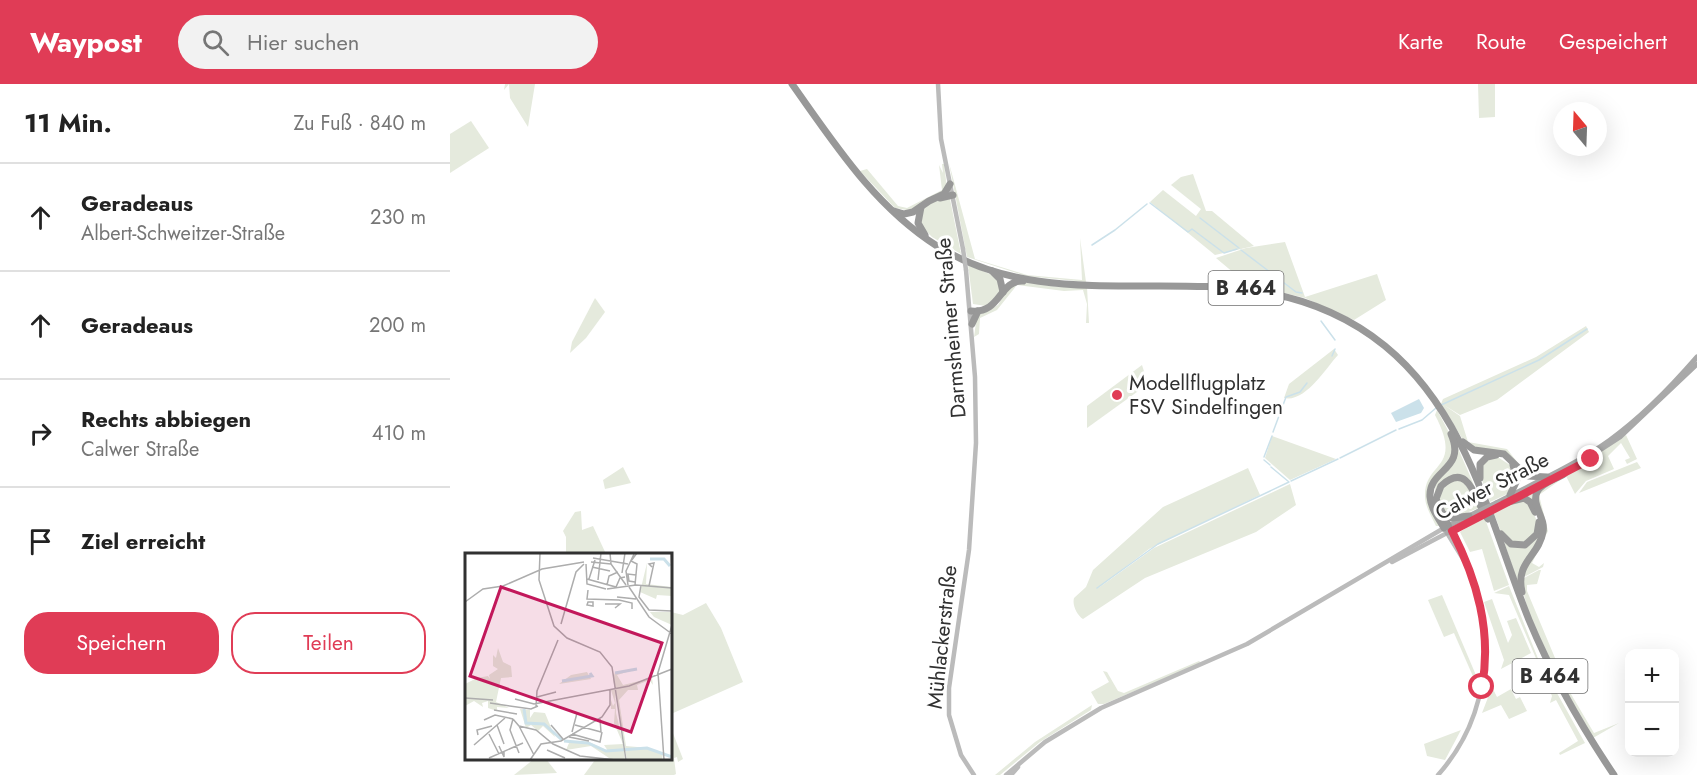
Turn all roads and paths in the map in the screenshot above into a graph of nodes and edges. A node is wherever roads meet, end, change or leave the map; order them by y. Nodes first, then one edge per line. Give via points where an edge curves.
1 (792, 84) edge
2 (938, 84) edge
3 (950, 184) junction
4 (953, 194) junction
5 (941, 196) junction
6 (921, 207) junction
7 (889, 208) junction
8 (928, 240) junction
9 (989, 269) junction
10 (1034, 280) junction
11 (1002, 294) junction
12 (976, 310) junction
13 (972, 324) joint
14 (1697, 357) edge
15 (1697, 364) edge
16 (1441, 412) junction
17 (1450, 423) junction
18 (1451, 431) junction
19 (1564, 474) junction
20 (1547, 477) junction
21 (1483, 492) junction
22 (1510, 495) junction
23 (973, 499) joint
24 (1499, 504) junction
25 (1441, 513) junction
26 (1478, 514) junction
27 (1469, 516) junction
28 (1491, 521) junction
29 (1448, 530) junction
30 (1525, 609) junction
31 (1023, 760) junction
32 (973, 774) edge
33 (1006, 775) edge
34 (1011, 775) edge
35 (1438, 775) edge
36 (1609, 775) edge
37 (1614, 775) edge

1 - 7 highway, B 464 via 854,169
2 - 3 street, Darmsheimer Straße via 939,123
3 - 4 street, Darmsheimer Straße
3 - 5 highway
4 - 5 highway
4 - 12 street, Darmsheimer Straße, bridge
5 - 6 highway
6 - 7 highway via 908,214
6 - 8 highway via 918,223
7 - 8 highway, B 464
8 - 9 highway, B 464
9 - 10 highway, B 464
9 - 11 highway via 1001,281
10 - 11 highway via 1013,282
10 - 16 highway, B 464 via 1101,285 1209,285 1280,294 1313,304 1378,340 1401,361
11 - 12 highway via 995,304
12 - 13 highway
13 - 23 street, Darmsheimer Straße via 976,403
14 - 20 main road, Calwer Straße via 1618,434
15 - 19 main road, Calwer Straße via 1620,437
16 - 17 highway, B 464
16 - 18 highway, B 464
17 - 20 highway via 1471,449 1504,454 1527,476
17 - 21 highway, B 464
18 - 28 highway, B 464
18 - 29 highway via 1454,458 1430,492 1432,506
19 - 24 main road, Calwer Straße
19 - 30 highway via 1536,492 1544,529 1521,574
20 - 22 main road, Calwer Straße
21 - 22 highway via 1479,467 1487,457 1498,455 1510,461 1516,472 1516,486
21 - 28 highway, B 464
22 - 24 main road, Calwer Straße
23 - 32 street, Mühlackerstraße via 949,715 955,742
24 - 26 main road, Calwer Straße, bridge
24 - 28 highway via 1521,498 1529,500 1539,523 1537,534 1529,543 1514,545 1504,539
25 - 27 highway via 1452,518
25 - 28 highway via 1436,501 1439,488 1449,480 1460,479 1474,488
25 - 29 highway
26 - 27 main road, Calwer Straße
26 - 29 main road, Calwer Straße
27 - 29 main road, Calwer Straße
28 - 30 highway, B 464
28 - 36 highway, B 464 via 1541,658 1572,718
29 - 31 street, Calwer Straße via 1256,640 1098,711 1055,735
29 - 35 street via 1468,567 1480,601 1486,646 1481,693 1466,734
30 - 37 highway, B 464 via 1566,698
31 - 33 street
31 - 34 street

